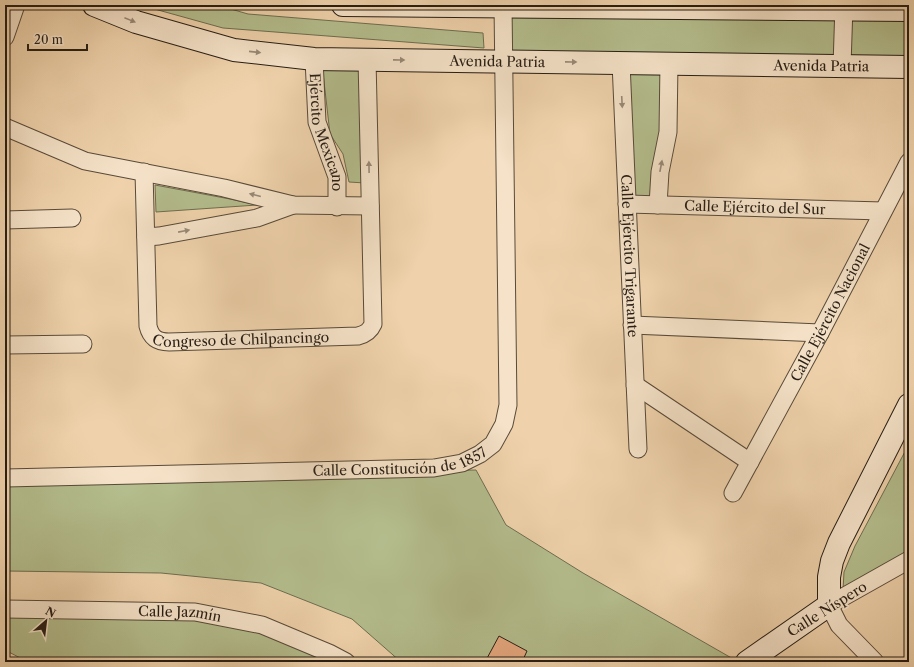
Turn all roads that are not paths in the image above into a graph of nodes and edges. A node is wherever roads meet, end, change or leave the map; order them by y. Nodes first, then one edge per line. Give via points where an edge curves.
1 (16, 5) edge
2 (94, 5) edge
3 (343, 5) edge
4 (503, 6) edge
5 (844, 7) edge
6 (909, 10) edge
7 (5, 37) edge
8 (314, 59) junction
9 (367, 59) junction
10 (504, 61) junction
11 (621, 63) junction
12 (669, 63) junction
13 (842, 66) junction
14 (909, 67) edge
15 (5, 127) edge
16 (909, 162) edge
17 (144, 172) junction
18 (627, 204) junction
19 (293, 205) junction
20 (658, 205) junction
21 (337, 206) junction
22 (370, 206) junction
23 (883, 211) junction
24 (72, 218) dead end
25 (5, 220) edge
26 (146, 236) junction
27 (632, 325) junction
28 (820, 333) junction
29 (83, 344) dead end
30 (5, 345) edge
31 (635, 385) junction
32 (909, 405) edge
33 (638, 449) dead end
34 (750, 462) junction
35 (5, 478) edge
36 (733, 493) dead end
37 (909, 560) edge
38 (829, 604) junction
39 (5, 609) edge
40 (346, 662) edge
41 (747, 662) edge
42 (875, 662) edge

1 - 7 street
2 -> 8 street, Avenida Patria via 136,22 234,50
3 - 4 street
4 - 5 street
4 - 10 street, Calle Constitución de 1857
5 - 6 street
5 - 13 street
8 - 9 street, Avenida Patria
8 - 21 street, Ejército Mexicano via 318,122 337,177
9 -> 10 street, Avenida Patria
22 -> 9 street
10 -> 11 street, Avenida Patria
10 - 35 street, Calle Constitución de 1857 via 508,405 504,424 493,444 462,463 434,468
11 - 12 street, Avenida Patria
11 -> 18 street, Calle Ejército Trigarante
12 - 13 street, Avenida Patria
20 -> 12 street via 660,172 668,132
13 - 14 street, Avenida Patria
15 - 17 street via 85,161
16 - 23 street, Calle Ejército Nacional
19 -> 17 street
17 - 26 street, Congreso de Chilpancingo
18 - 20 street, Calle Ejército del Sur
18 - 27 street, Calle Ejército Trigarante
19 - 21 street
26 -> 19 street via 159,236 257,218
20 - 23 street, Calle Ejército del Sur
21 - 22 street
22 - 26 street, Congreso de Chilpancingo via 373,324 368,332 358,336 161,342 153,338 148,326
23 - 28 street, Calle Ejército Nacional
24 - 25 street
27 - 28 street
27 - 31 street, Calle Ejército Trigarante
28 - 34 street, Calle Ejército Nacional
29 - 30 street
31 - 33 street, Calle Ejército Trigarante
31 - 34 street
32 - 38 street via 832,560
34 - 36 street, Calle Ejército Nacional
37 - 38 street, Calle Níspero
38 - 41 street, Calle Níspero
38 - 42 street via 839,625
39 - 40 street, Calle Jazmín via 195,612 262,625

